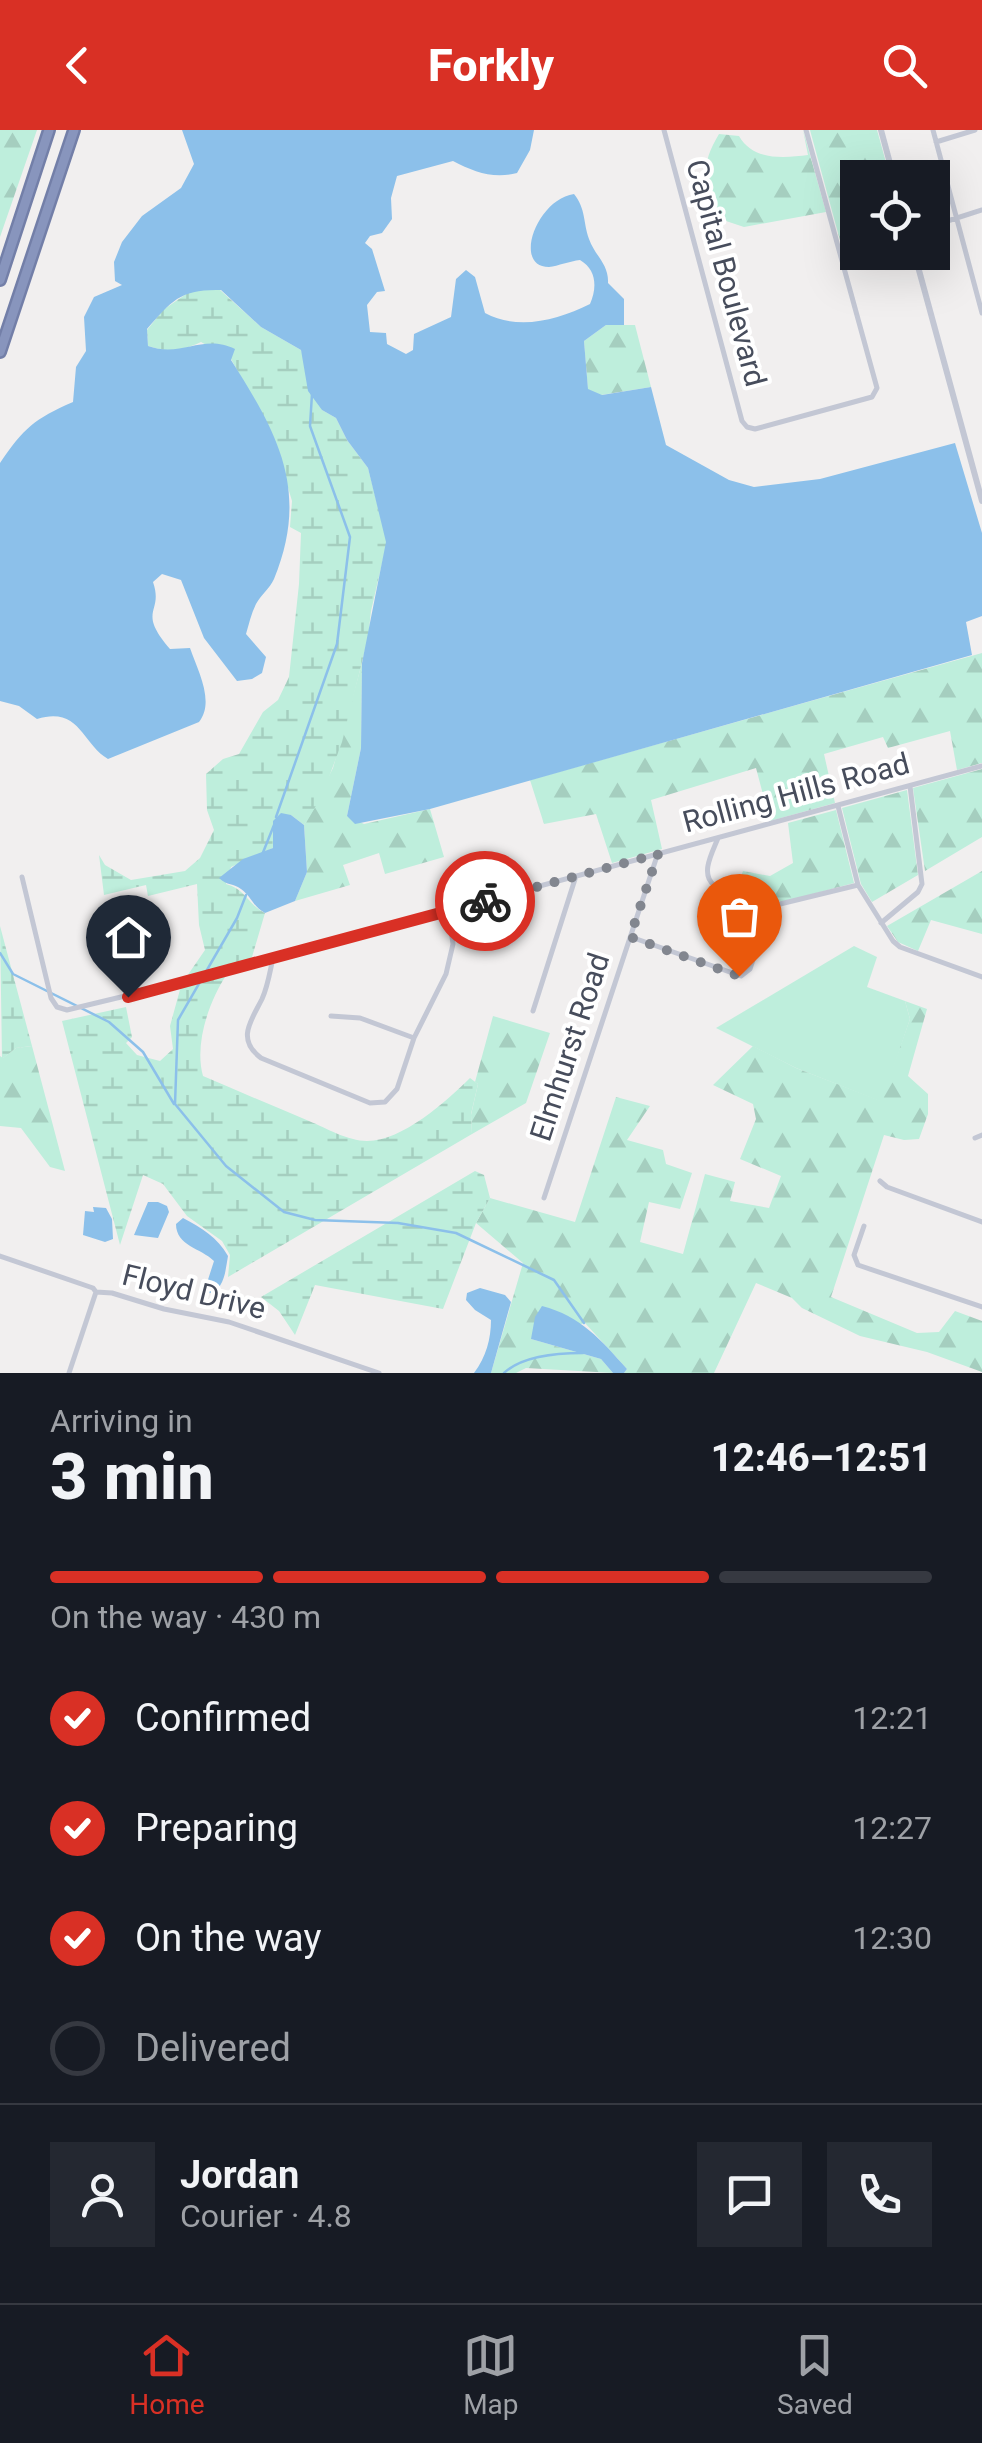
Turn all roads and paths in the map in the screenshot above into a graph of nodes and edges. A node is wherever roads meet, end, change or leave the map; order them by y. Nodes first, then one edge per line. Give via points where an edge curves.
1 (49, 130) edge
2 (74, 130) edge
3 (664, 130) edge
4 (806, 130) edge
5 (880, 130) edge
6 (932, 130) edge
7 (975, 130) edge
8 (936, 142) junction
9 (889, 160) edge
10 (982, 210) edge
11 (956, 218) junction
12 (950, 220) edge
13 (919, 270) edge
14 (0, 280) edge
15 (982, 312) edge
16 (0, 352) edge
17 (982, 501) edge
18 (982, 766) edge
19 (910, 786) junction
20 (838, 806) junction
21 (718, 838) junction
22 (658, 854) junction
23 (576, 876) junction
24 (22, 877) dead end
25 (858, 885) junction
26 (771, 904) junction
27 (448, 911) junction
28 (881, 922) junction
29 (630, 937) junction
30 (273, 958) junction
31 (982, 977) edge
32 (533, 1010) dead end
33 (331, 1016) dead end
34 (414, 1038) junction
35 (880, 1181) dead end
36 (544, 1198) dead end
37 (982, 1222) edge
38 (864, 1226) dead end
39 (0, 1256) edge
40 (96, 1292) junction
41 (982, 1308) edge
42 (70, 1373) edge
43 (379, 1373) edge

1 - 14 highway
2 - 16 highway
3 - 4 street, Capital Boulevard via 745,426 756,429 877,392
5 - 9 street
6 - 8 street
7 - 8 street
8 - 11 street
10 - 11 street
11 - 12 street
11 - 15 street
13 - 17 street
18 - 19 street, Rolling Hills Road
19 - 20 street, Rolling Hills Road
19 - 28 street via 922,884
20 - 21 street, Rolling Hills Road
20 - 25 street
21 - 22 street, Rolling Hills Road
21 - 26 street via 708,880
22 - 23 street, Rolling Hills Road
22 - 29 street, Elmhurst Road
23 - 27 street, Rolling Hills Road
23 - 32 street
24 - 30 street, Rolling Hills Road via 51,998 62,1009
25 - 26 street
25 - 28 street
26 - 29 street via 750,969 741,976
27 - 30 street, Rolling Hills Road
27 - 34 street via 452,958
28 - 31 street via 900,947
29 - 36 street, Elmhurst Road
30 - 34 street via 246,1032 262,1058 380,1103 397,1090
33 - 34 street via 360,1018
35 - 37 street
38 - 41 street via 854,1255 858,1265
39 - 40 street, Floyd Drive
40 - 42 street
40 - 43 street, Floyd Drive via 230,1322

